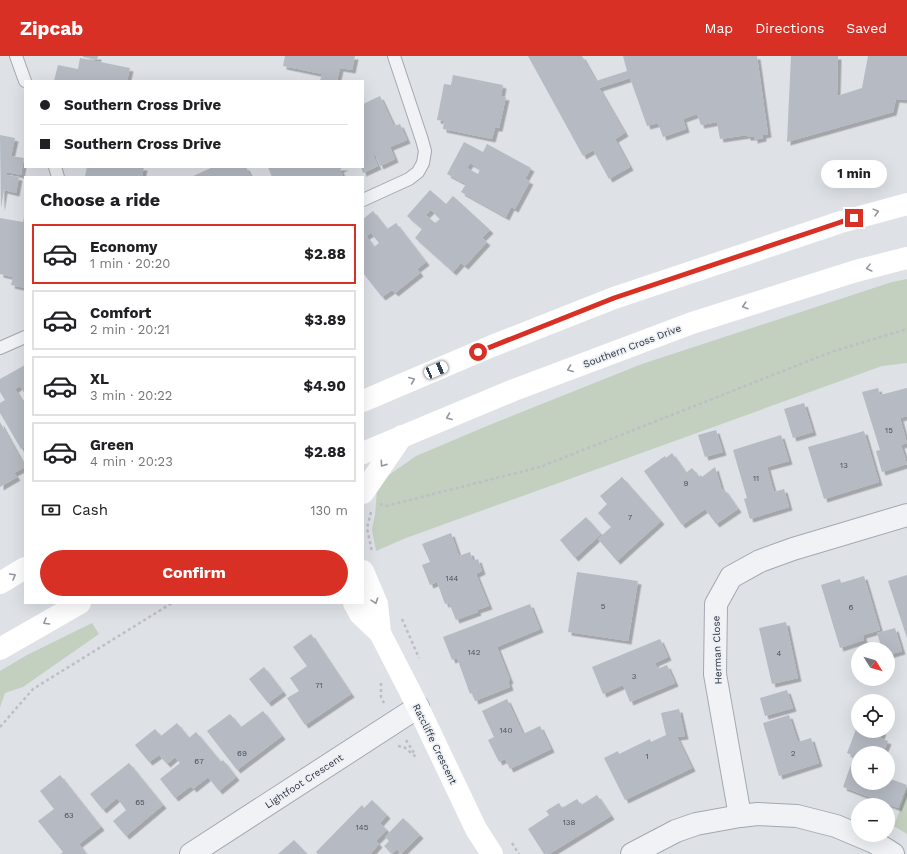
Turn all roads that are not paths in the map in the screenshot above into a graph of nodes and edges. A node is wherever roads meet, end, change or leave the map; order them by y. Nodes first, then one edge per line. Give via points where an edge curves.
1 (16, 56) edge
2 (394, 56) edge
3 (25, 80) edge
4 (364, 200) edge
5 (907, 204) edge
6 (907, 258) edge
7 (24, 337) edge
8 (0, 348) edge
9 (369, 399) edge
10 (402, 436) junction
11 (364, 453) edge
12 (367, 500) edge
13 (907, 515) edge
14 (368, 563) edge
15 (24, 569) edge
16 (0, 583) edge
17 (78, 604) edge
18 (355, 604) edge
19 (380, 632) junction
20 (0, 649) edge
21 (418, 707) junction
22 (740, 816) junction
23 (191, 854) edge
24 (492, 854) edge
25 (632, 854) edge
26 (893, 854) edge

1 - 3 lane
2 - 4 lane via 422,140 424,163 409,179
9 -> 5 main road via 492,346 614,298 841,222
6 -> 10 main road, Southern Cross Drive via 856,271 692,323 514,390
7 - 8 lane
10 - 11 main road, Southern Cross Drive
10 -> 12 main road
13 - 22 street, Herman Close via 760,561 731,577 716,604 715,674
14 -> 19 main road, Ratcliffe Crescent
16 -> 15 main road
17 -> 20 main road
18 - 19 main road, Ratcliffe Crescent via 360,614
19 - 21 main road, Ratcliffe Crescent
21 - 23 street, Lightfoot Crescent
21 - 24 main road, Ratcliffe Crescent via 476,829
22 - 25 street via 696,824 676,831
22 - 26 street via 797,816 836,826 874,842

